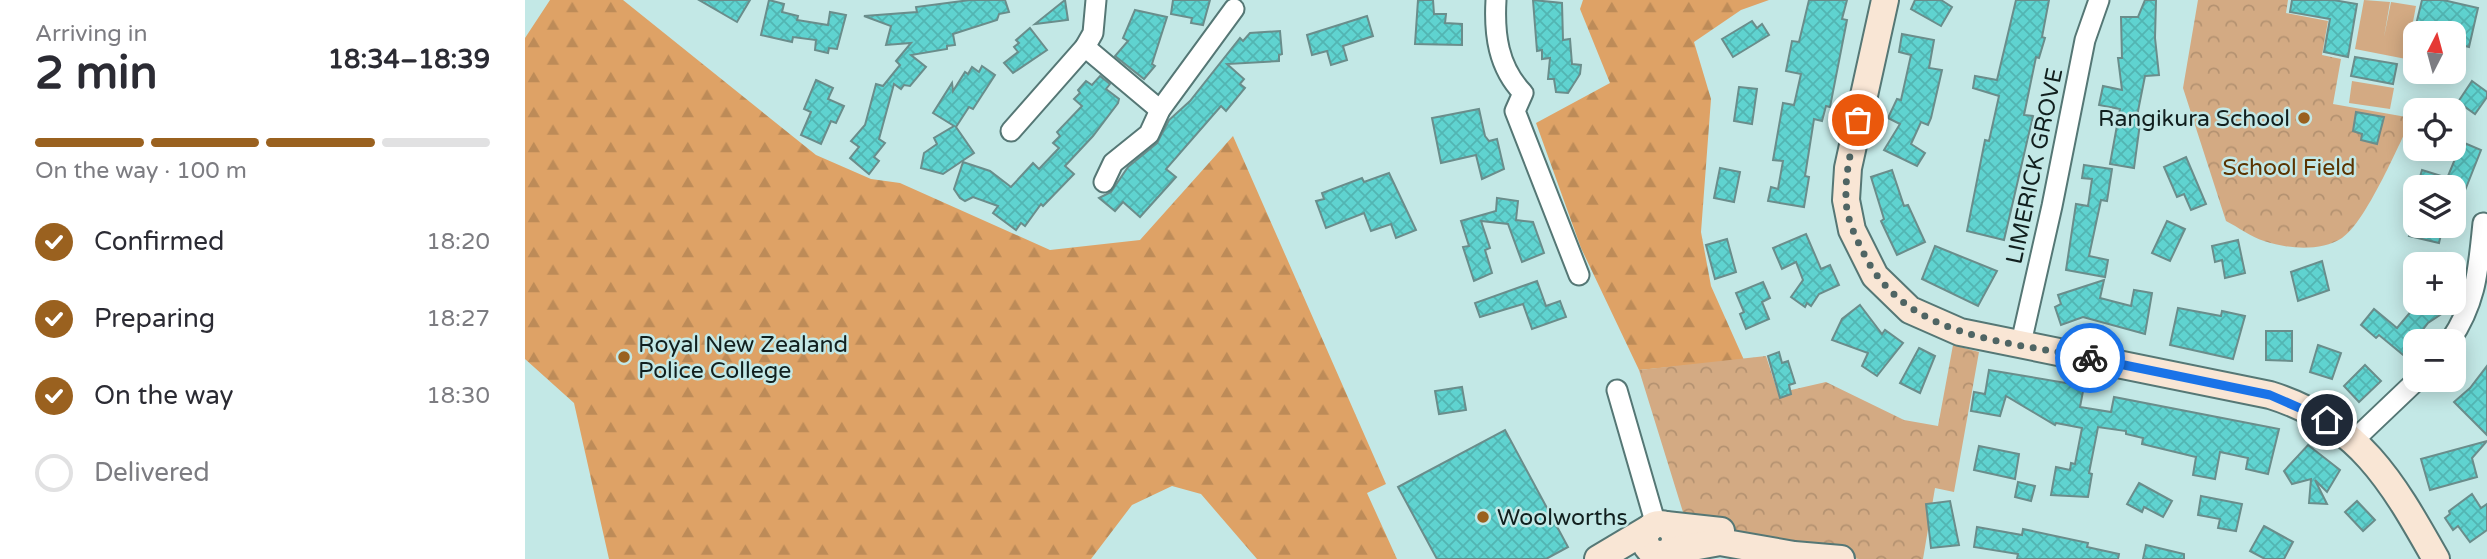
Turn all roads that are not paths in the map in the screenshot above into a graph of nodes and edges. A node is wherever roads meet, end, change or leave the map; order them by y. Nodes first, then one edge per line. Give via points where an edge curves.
1 (1096, 0) edge
2 (1496, 0) edge
3 (1885, 0) edge
4 (2099, 0) edge
5 (1234, 9) dead end
6 (1085, 47) junction
7 (1160, 110) junction
8 (1011, 131) dead end
9 (1104, 182) dead end
10 (2483, 223) dead end
11 (1579, 275) dead end
12 (2457, 329) edge
13 (2021, 343) junction
14 (1617, 390) dead end
15 (2404, 392) edge
16 (2354, 440) junction
17 (1658, 540) edge
18 (1836, 558) edge
19 (1598, 559) edge
20 (2436, 559) edge

1 - 6 street via 1093,33
2 - 11 street via 1501,61 1523,93 1515,111
3 - 13 street via 1847,168 1846,200 1852,230 1875,276 1910,310 1960,332
4 - 13 street, LIMERICK GROVE via 2085,40
5 - 7 street
6 - 7 street
6 - 8 street
7 - 9 street via 1149,134 1113,163
10 - 12 street via 2477,276 2467,315
13 - 16 street via 2270,395 2307,409
14 - 17 street
15 - 16 street
16 - 20 street via 2381,468
17 - 18 street via 1720,542
17 - 19 street

